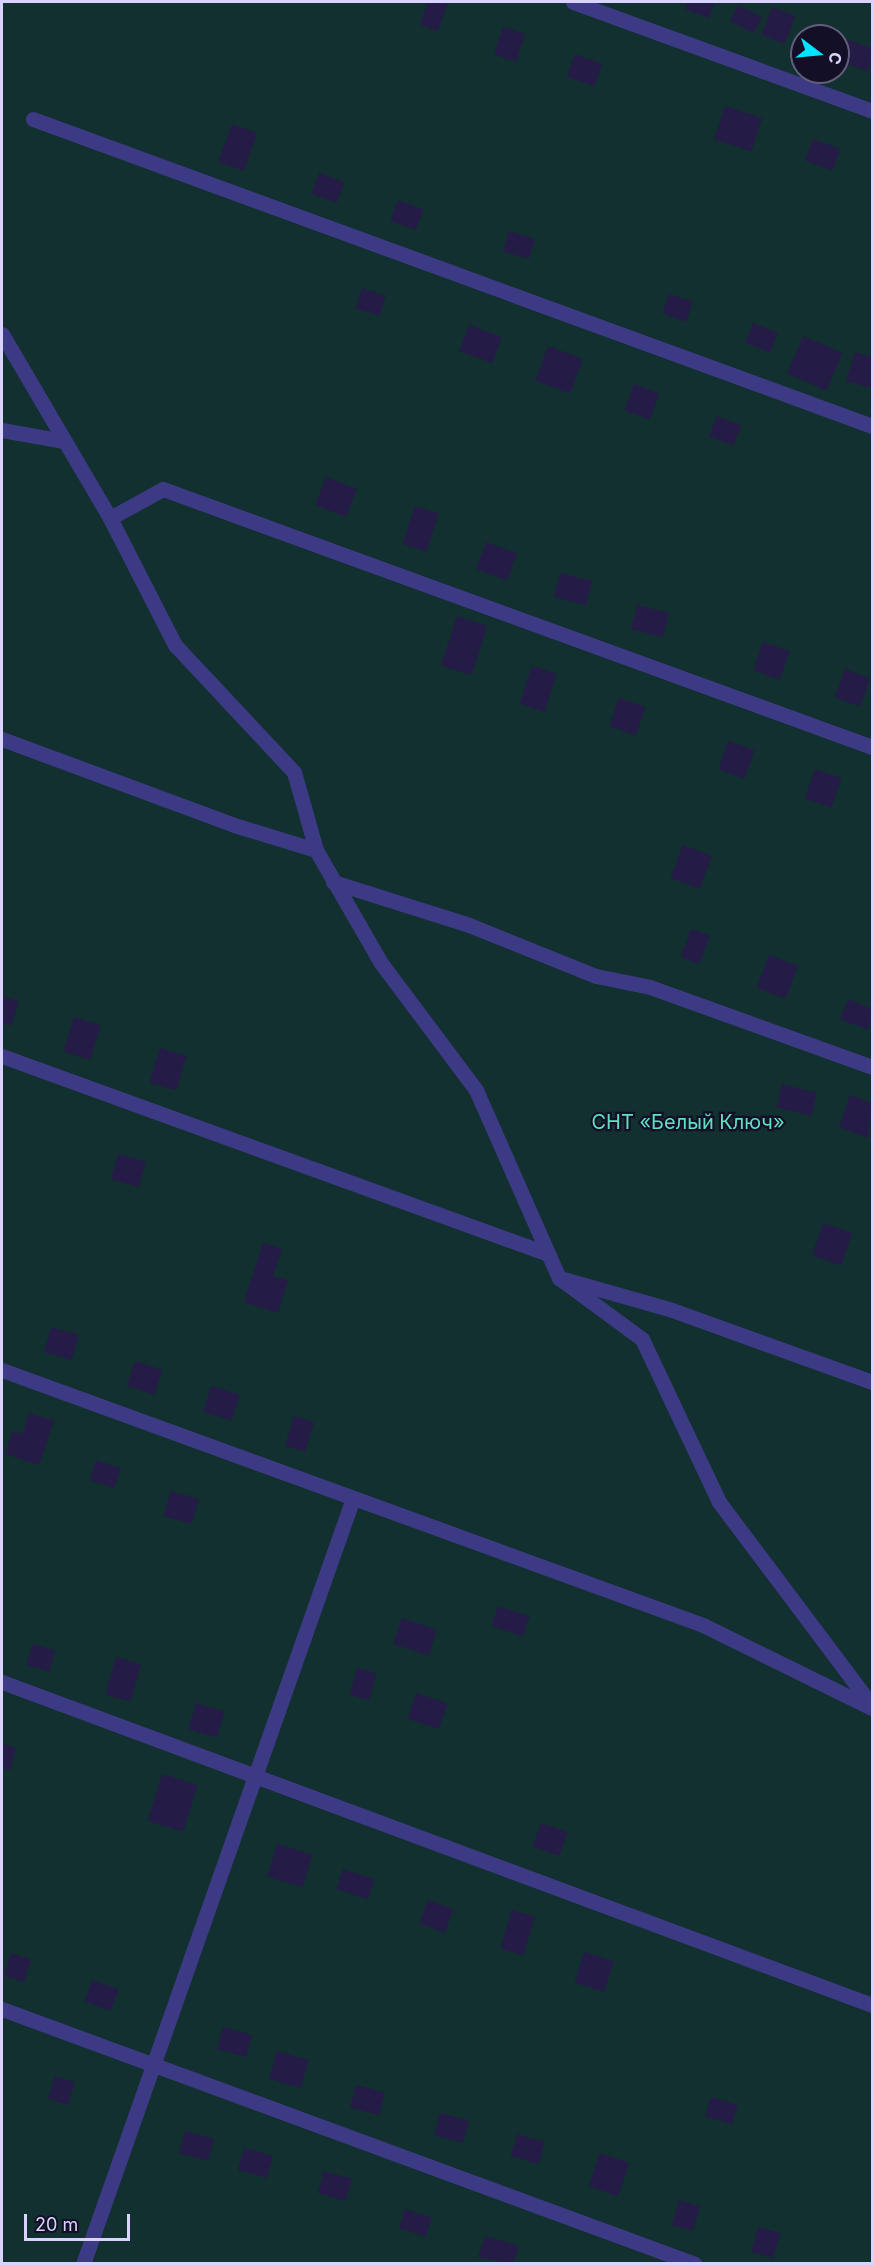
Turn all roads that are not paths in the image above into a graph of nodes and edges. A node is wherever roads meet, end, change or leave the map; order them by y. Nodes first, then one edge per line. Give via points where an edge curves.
1 (573, 2) edge
2 (873, 111) edge
3 (33, 119) dead end
4 (2, 334) edge
5 (873, 426) edge
6 (2, 430) edge
7 (64, 441) junction
8 (110, 518) junction
9 (2, 739) edge
10 (873, 747) edge
11 (316, 850) junction
12 (333, 882) junction
13 (2, 1056) edge
14 (873, 1067) edge
15 (548, 1254) junction
16 (559, 1278) junction
17 (2, 1370) edge
18 (873, 1382) edge
19 (353, 1498) junction
20 (2, 1682) edge
21 (873, 1707) edge
22 (256, 1774) junction
23 (873, 2005) edge
24 (2, 2009) edge
25 (153, 2064) junction
26 (83, 2264) edge
27 (695, 2264) edge

1 - 2 street
3 - 5 street
4 - 7 street
6 - 7 street
7 - 8 street
8 - 10 street via 163,489
8 - 11 street via 174,645 294,772
9 - 11 street via 234,825
11 - 12 street
12 - 14 street via 469,925 596,976 651,987
12 - 15 street via 381,963 476,1090
13 - 15 street
15 - 16 street
16 - 18 street via 672,1310
16 - 21 street via 642,1339 719,1502
17 - 19 street
19 - 21 street via 703,1625
19 - 22 street
20 - 22 street
22 - 23 street
22 - 25 street
24 - 25 street
25 - 26 street
25 - 27 street

